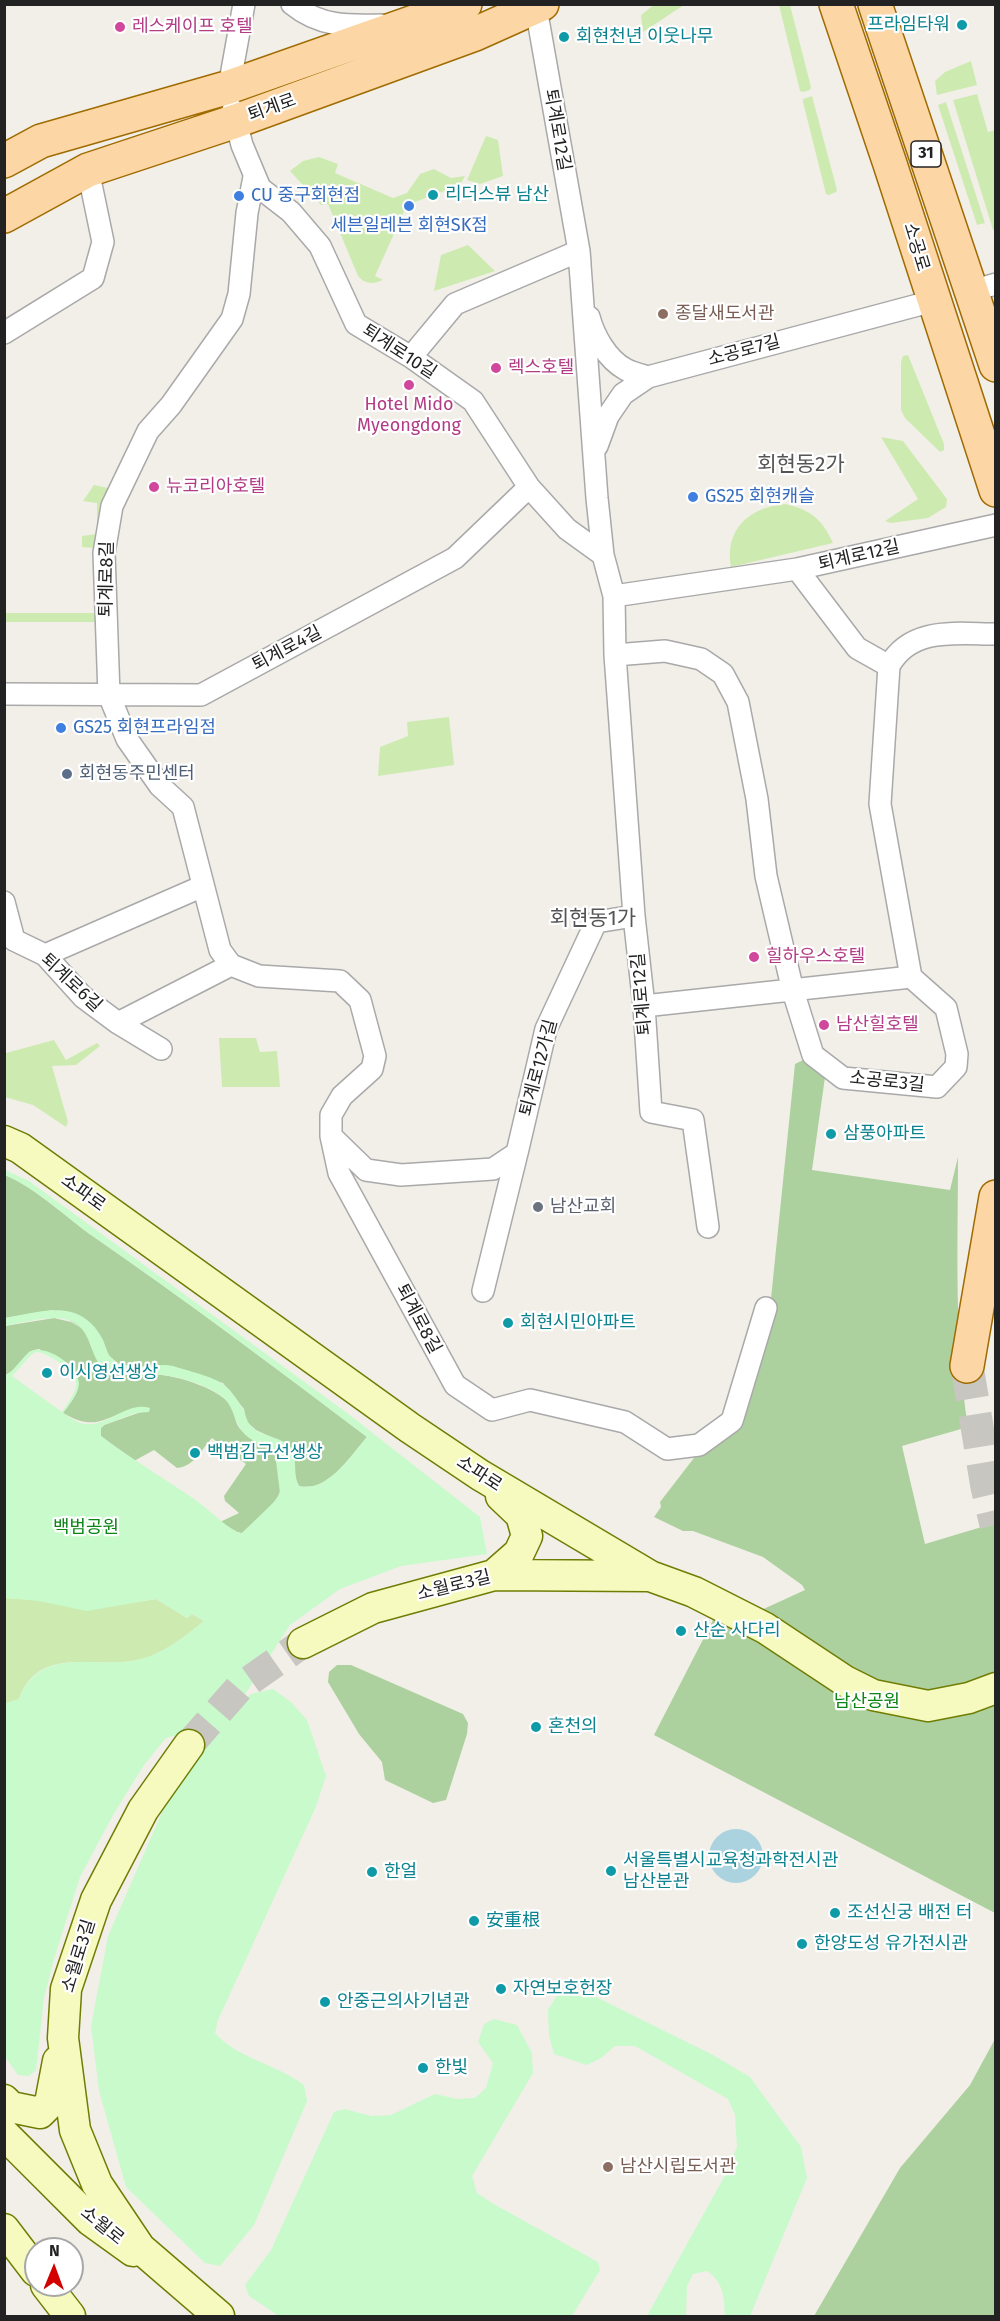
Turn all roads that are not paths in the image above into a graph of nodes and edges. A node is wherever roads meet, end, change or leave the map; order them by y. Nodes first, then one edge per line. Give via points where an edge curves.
1 (244, 4) edge
2 (292, 4) edge
3 (465, 4) edge
4 (836, 4) edge
5 (875, 4) edge
6 (539, 6) edge
7 (410, 25) junction
8 (227, 87) junction
9 (236, 121) junction
10 (4, 161) edge
11 (88, 170) junction
12 (254, 177) junction
13 (4, 216) edge
14 (579, 251) junction
15 (983, 287) edge
16 (933, 301) junction
17 (4, 333) edge
18 (411, 357) junction
19 (996, 365) edge
20 (648, 377) junction
21 (594, 452) junction
22 (530, 487) junction
23 (996, 490) edge
24 (996, 525) edge
25 (603, 555) junction
26 (797, 569) junction
27 (614, 596) junction
28 (996, 634) edge
29 (615, 655) junction
30 (889, 666) junction
31 (4, 694) edge
32 (109, 695) junction
33 (203, 886) junction
34 (4, 902) edge
35 (634, 916) junction
36 (45, 955) junction
37 (231, 965) junction
38 (911, 977) junction
39 (793, 991) junction
40 (644, 1006) junction
41 (118, 1023) junction
42 (161, 1049) dead end
43 (331, 1137) junction
44 (4, 1141) edge
45 (517, 1153) junction
46 (996, 1197) edge
47 (708, 1227) dead end
48 (483, 1291) dead end
49 (766, 1308) dead end
50 (967, 1366) tunnel mouth
51 (480, 1475) junction
52 (494, 1575) junction
53 (650, 1576) junction
54 (303, 1643) tunnel mouth
55 (996, 1688) edge
56 (189, 1744) tunnel mouth
57 (63, 2038) junction
58 (4, 2100) edge
59 (4, 2134) edge
60 (4, 2229) edge
61 (140, 2248) joint
62 (24, 2255) edge
63 (55, 2297) edge
64 (70, 2316) edge
65 (201, 2316) edge
66 (219, 2316) edge

1 - 8 street
2 - 7 street via 316,20 332,24
3 - 7 main road, 퇴계로
4 - 16 main road, 소공로 / 31
5 - 15 main road, 31
6 - 9 main road, 퇴계로 via 475,34
6 - 14 street, 퇴계로12길
7 - 8 main road, 퇴계로
8 - 9 street, 퇴계로10길
8 - 10 main road, 퇴계로 via 41,141
9 - 11 main road, 퇴계로
9 - 12 street, 퇴계로10길
11 - 13 main road, 퇴계로
11 - 17 street via 103,242 93,278
12 - 18 street, 퇴계로10길 via 260,188 291,212 320,246 356,324
12 - 32 street, 퇴계로8길 via 239,294 232,319 148,431 112,506 104,554
14 - 18 street via 455,304
14 - 20 street, 퇴계로12길 via 594,334 624,369
14 - 21 street, 퇴계로12길
15 - 19 main road, 31
16 - 20 street, 소공로7길
16 - 23 main road, 소공로 / 31
18 - 22 street, 퇴계로10길 via 472,401
20 - 21 street, 소공로7길 via 623,394 608,416
21 - 25 street, 퇴계로12길
22 - 25 street, 퇴계로10길 via 567,529
22 - 32 street, 퇴계로4길 via 455,558 201,695
24 - 26 street, 퇴계로12길
25 - 27 street, 퇴계로12길
26 - 27 street, 퇴계로12길
26 - 30 street via 857,648
27 - 29 street, 퇴계로12길
28 - 30 street via 923,637 897,652
29 - 35 street, 퇴계로12길
29 - 39 street via 664,651 700,659 723,674 728,683 738,702 757,799 766,876
30 - 38 street via 880,804
31 - 32 street, 퇴계로4길
32 - 33 street, 퇴계로8길 via 127,738 160,786 183,807
33 - 36 street
33 - 37 street, 퇴계로8길 via 220,950
34 - 36 street, 퇴계로6길 via 14,940
35 - 40 street, 퇴계로12길
35 - 45 street, 퇴계로12가길 via 596,922 546,1029
36 - 41 street, 퇴계로6길 via 83,997
37 - 41 street
37 - 43 street, 퇴계로8길 via 259,976 340,981 360,1000 375,1056 372,1069 342,1096 331,1114
38 - 39 street
38 - 39 street, 소공로3길 via 946,1008 955,1042 956,1067 937,1087 843,1078 813,1055
39 - 40 street
40 - 47 street, 퇴계로12길 via 651,1112 693,1120
41 - 42 street, 퇴계로6길
43 - 45 street via 366,1170 401,1175 493,1168
43 - 49 street, 퇴계로8길 via 339,1173 455,1385 492,1410 531,1400 625,1422 667,1449 699,1444 732,1421
44 - 51 main road, 소파로 via 20,1148
45 - 48 street, 퇴계로12가길
46 - 50 main road
51 - 52 main road via 521,1515 527,1536 519,1553
51 - 53 main road, 소파로
52 - 53 main road, 소월로3길
52 - 54 main road, 소월로3길 via 373,1608
53 - 55 main road, 소파로 via 694,1592 765,1628 873,1695 928,1706
56 - 57 main road, 소월로3길 via 143,1810 96,1900 66,1989
57 - 58 main road via 50,2103 40,2113 11,2107
57 - 61 main road, 소월로3길 via 75,2130 97,2184
59 - 65 main road, 소월로 via 90,2220 136,2253
60 - 62 main road
61 - 66 main road, 소월로
63 - 64 main road

